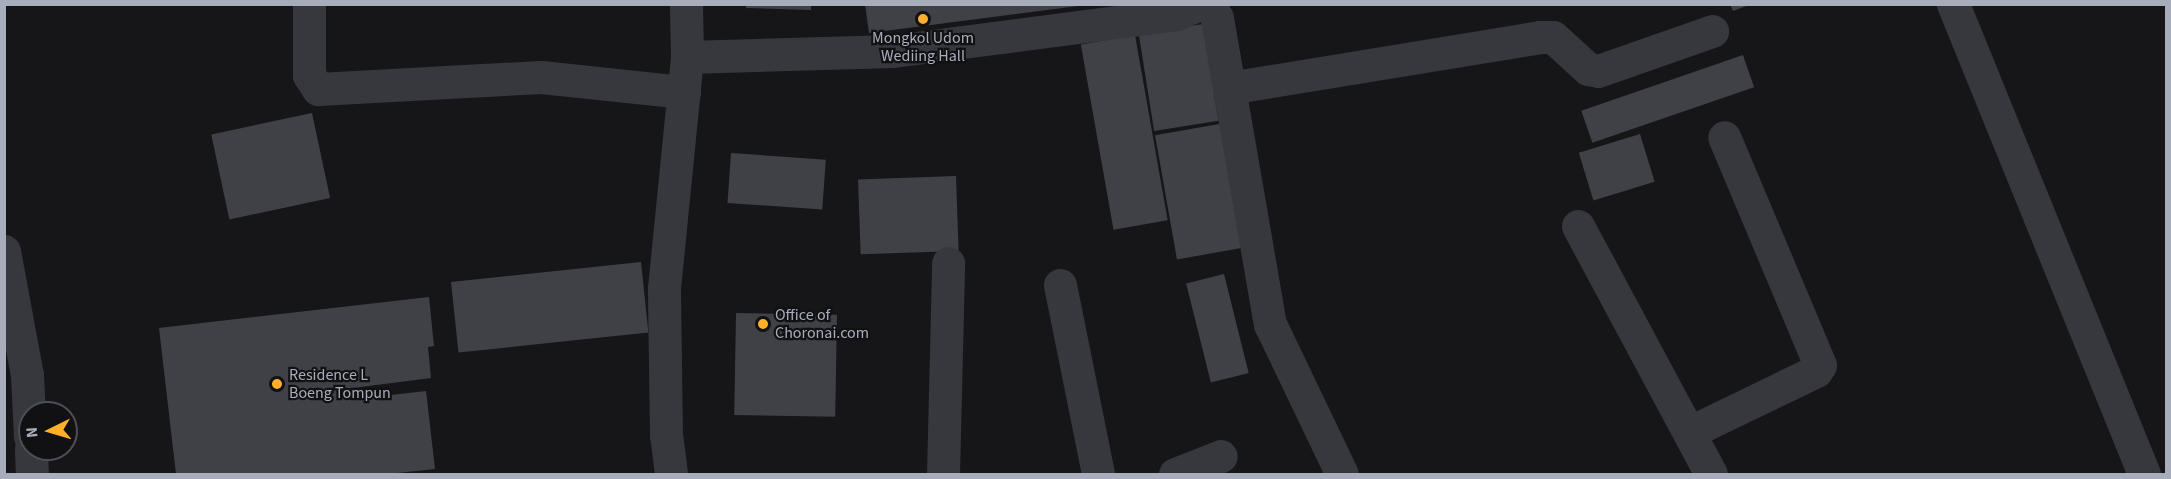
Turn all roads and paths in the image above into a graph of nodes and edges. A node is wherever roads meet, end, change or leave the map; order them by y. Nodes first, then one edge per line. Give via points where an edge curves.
1 (309, 4) edge
2 (686, 4) edge
3 (1199, 4) edge
4 (1209, 4) edge
5 (1953, 4) edge
6 (1712, 31) dead end
7 (687, 57) junction
8 (1229, 88) junction
9 (684, 92) junction
10 (1724, 137) dead end
11 (1578, 226) dead end
12 (4, 250) edge
13 (948, 263) dead end
14 (1060, 285) dead end
15 (28, 401) edge
16 (1690, 432) junction
17 (1221, 456) dead end
18 (671, 474) edge
19 (943, 474) edge
20 (1098, 474) edge
21 (1174, 474) edge
22 (1342, 474) edge
23 (1711, 474) edge
24 (2144, 474) edge

1 - 9 street via 309,75 318,89 541,77
2 - 7 street
3 - 7 street via 1177,14 893,51
4 - 8 street via 1217,18
5 - 24 street
6 - 8 street via 1598,71 1588,69 1553,37 1540,37
7 - 9 street
8 - 22 street via 1270,324
9 - 18 street via 664,288 666,436
10 - 16 street via 1820,365 1816,371
11 - 16 street
12 - 15 street
13 - 19 street
14 - 20 street
16 - 23 street
17 - 21 street

